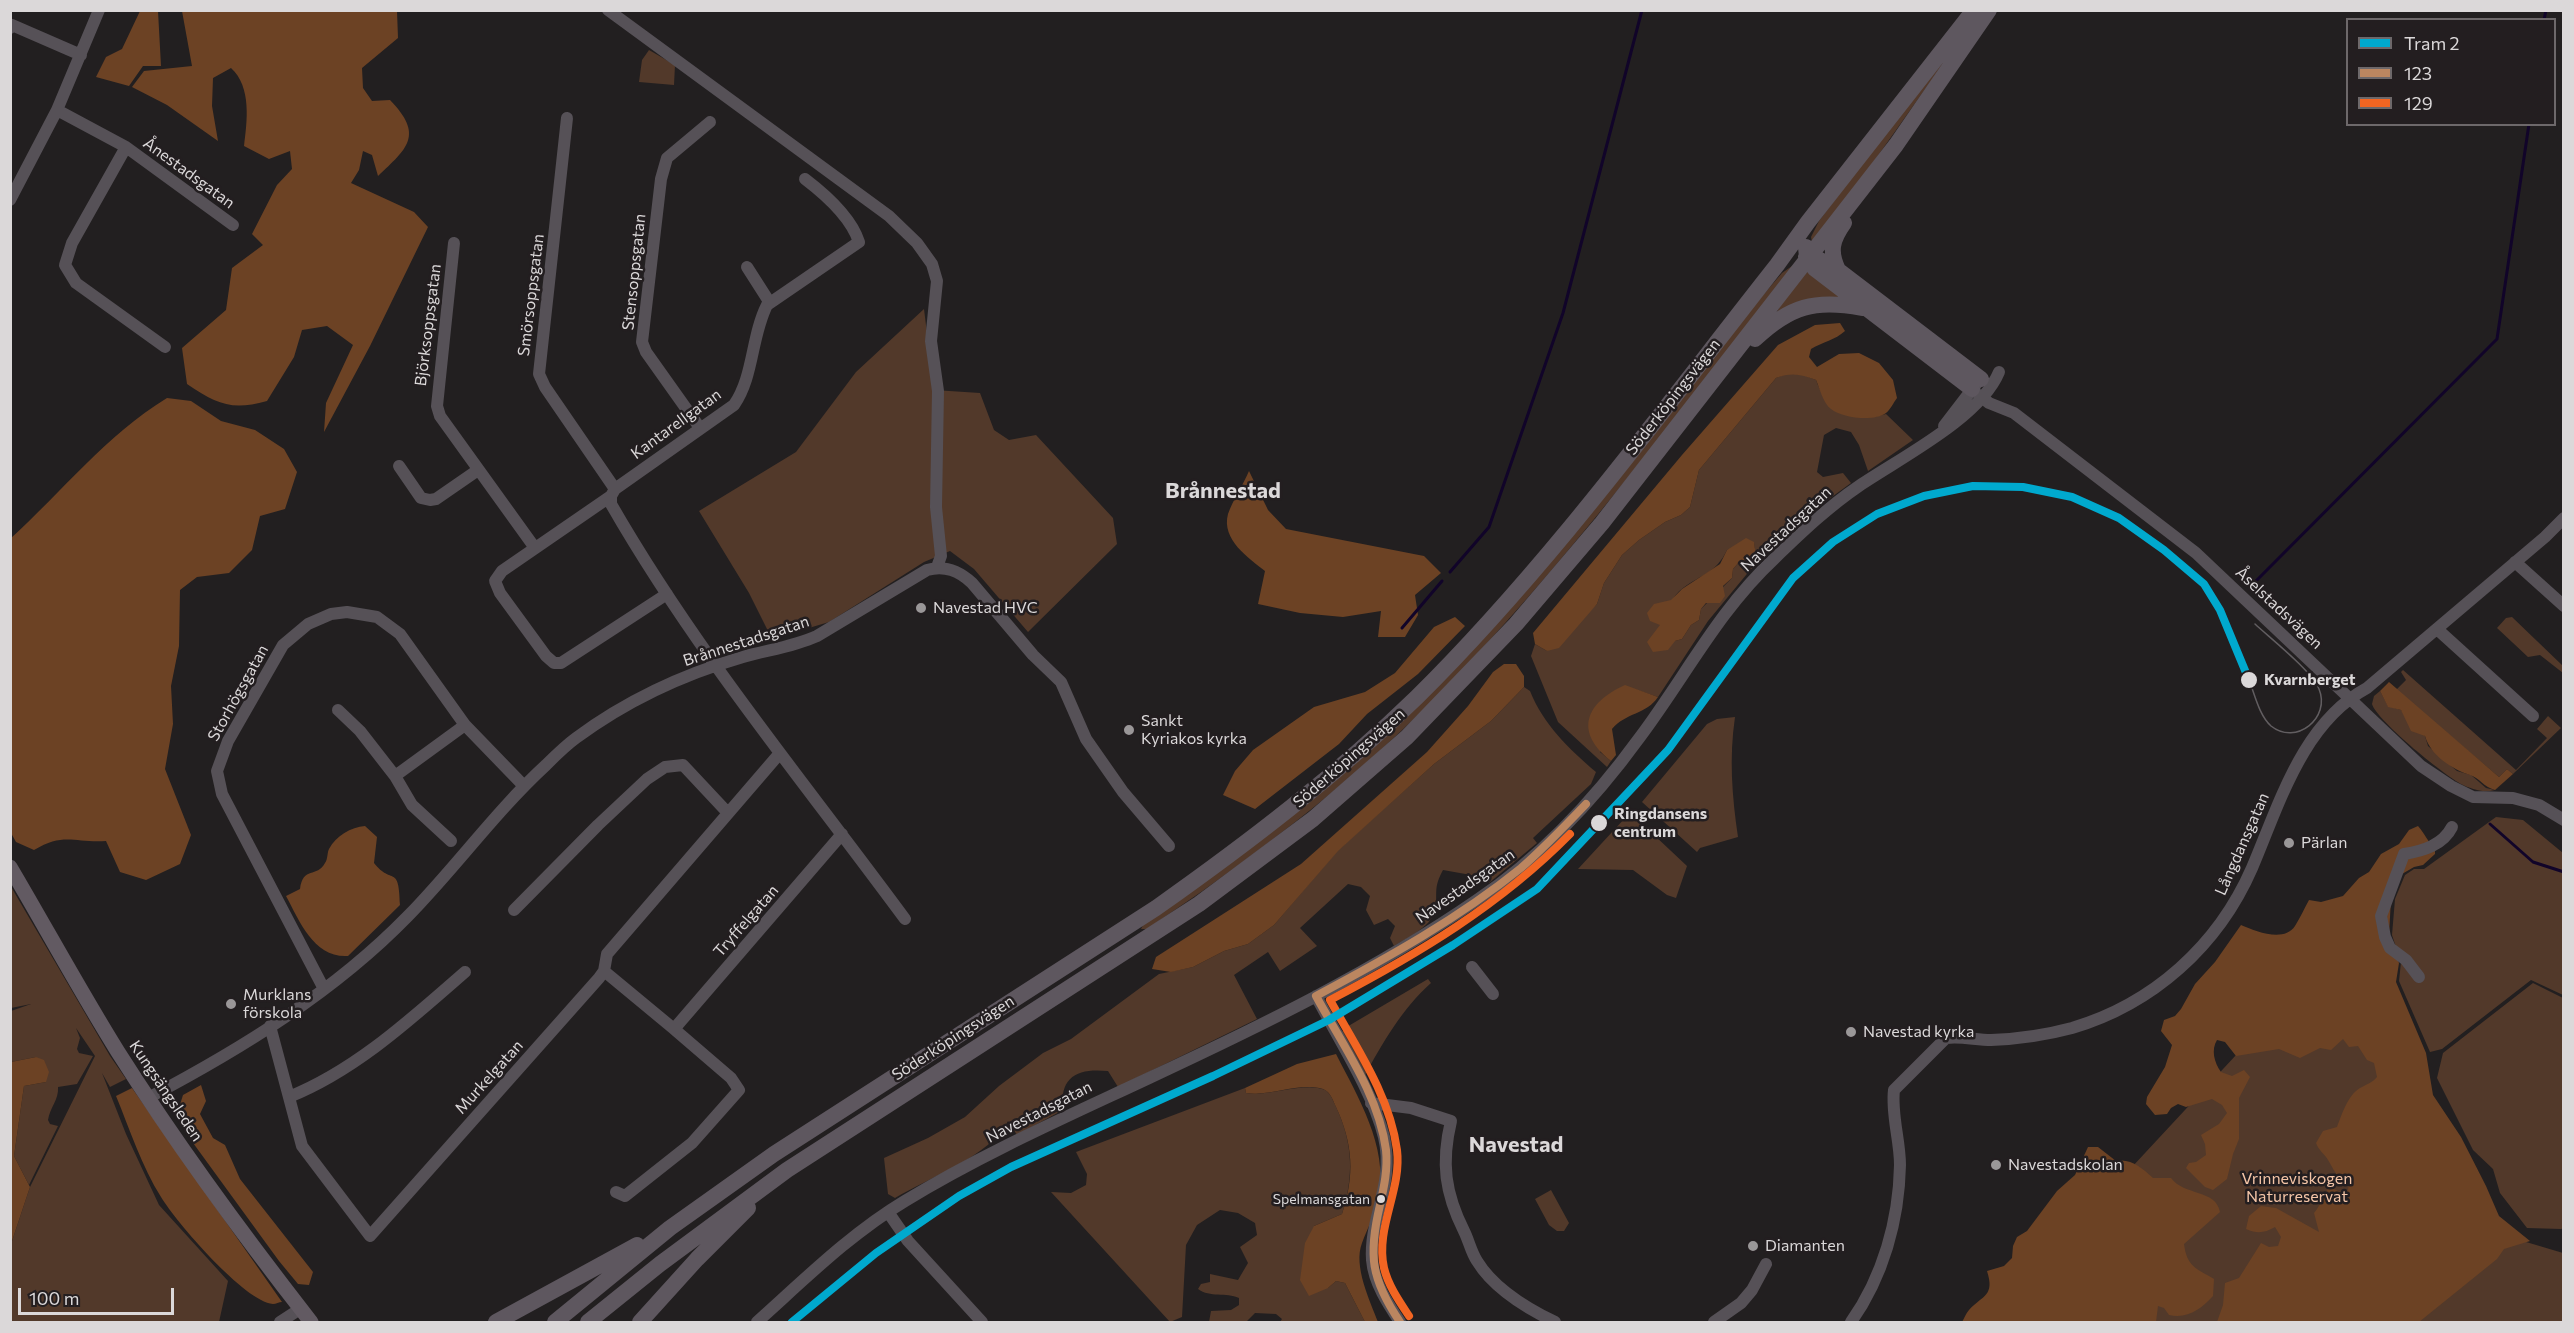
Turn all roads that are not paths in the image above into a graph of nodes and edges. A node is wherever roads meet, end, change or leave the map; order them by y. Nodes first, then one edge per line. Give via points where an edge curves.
1 (99, 10) edge
2 (608, 10) edge
3 (1974, 10) edge
4 (1989, 10) edge
5 (11, 26) edge
6 (81, 55) junction
7 (57, 110) junction
8 (567, 118) dead end
9 (710, 122) dead end
10 (1896, 145) junction
11 (126, 147) junction
12 (805, 179) dead end
13 (10, 200) edge
14 (1808, 222) junction
15 (233, 225) dead end
16 (454, 243) dead end
17 (1807, 256) junction
18 (1777, 265) junction
19 (747, 267) dead end
20 (1838, 270) junction
21 (770, 303) junction
22 (1867, 309) junction
23 (165, 347) dead end
24 (1725, 366) junction
25 (1982, 389) junction
26 (700, 428) junction
27 (399, 466) dead end
28 (478, 470) junction
29 (613, 492) junction
30 (2564, 518) edge
31 (535, 548) junction
32 (2515, 562) junction
33 (937, 567) junction
34 (667, 594) junction
35 (2564, 606) edge
36 (2437, 629) junction
37 (717, 667) junction
38 (2350, 697) junction
39 (338, 710) dead end
40 (2533, 716) dead end
41 (465, 725) junction
42 (780, 753) junction
43 (395, 776) junction
44 (524, 786) junction
45 (728, 812) junction
46 (2564, 820) edge
47 (2452, 827) dead end
48 (842, 834) junction
49 (451, 841) dead end
50 (1168, 846) dead end
51 (10, 867) edge
52 (514, 910) dead end
53 (905, 919) dead end
54 (1472, 967) dead end
55 (604, 971) junction
56 (465, 972) dead end
57 (2419, 977) dead end
58 (324, 989) junction
59 (1493, 994) dead end
60 (1316, 996) junction
61 (270, 1026) junction
62 (674, 1029) junction
63 (289, 1097) junction
64 (148, 1098) junction
65 (1371, 1103) junction
66 (787, 1170) junction
67 (616, 1191) dead end
68 (888, 1212) junction
69 (670, 1228) junction
70 (1766, 1264) dead end
71 (300, 1309) junction
72 (280, 1323) edge
73 (311, 1323) edge
74 (496, 1323) edge
75 (555, 1323) edge
76 (588, 1323) edge
77 (640, 1323) edge
78 (757, 1323) edge
79 (982, 1323) edge
80 (1400, 1323) edge
81 (1555, 1323) edge
82 (1714, 1323) edge
83 (1851, 1323) edge

1 - 6 street
2 - 33 street via 889,216 932,264 937,281 931,341 938,391 936,507 941,556
3 - 14 highway, Söderköpingsvägen
4 - 10 highway, Söderköpingsvägen
5 - 6 street
6 - 7 street
7 - 11 street, Ånestadsgatan
7 - 13 street
8 - 29 street, Smörsoppsgatan via 539,374
9 - 26 street, Stensoppsgatan via 667,158 661,179 642,342
10 - 17 highway, Söderköpingsvägen
10 - 20 highway via 1836,235 1832,248
11 - 15 street, Ånestadsgatan
11 - 23 street, Ånestadsgatan via 72,243 65,265 76,283
12 - 21 street via 855,228 859,242
14 - 17 highway
14 - 18 highway, Söderköpingsvägen
16 - 28 street, Björksoppsgatan via 436,406
17 - 18 highway
17 - 20 highway
17 - 22 highway via 1815,269
17 - 24 highway, Söderköpingsvägen
18 - 69 highway, Söderköpingsvägen via 1528,578 1417,697 1325,779 1156,908 823,1121
19 - 21 street
20 - 25 highway
21 - 26 street, Kantarellgatan via 761,318 744,390 734,405
22 - 24 highway via 1838,304 1802,307 1767,328
22 - 25 highway
24 - 66 highway, Söderköpingsvägen via 1602,523 1516,624 1440,704 1348,788 1263,857 1170,924
25 - 38 street, Åselstadsvägen via 2196,553
25 - 60 street, Navestadsgatan via 1940,432 1858,486 1766,566 1706,638 1616,769 1535,855 1440,925
26 - 29 street, Kantarellgatan
27 - 28 street via 421,498 430,500
28 - 31 street, Björksoppsgatan
29 - 31 street, Kantarellgatan
29 - 34 street via 611,504
30 - 32 street, Långdansgatan
31 - 34 street, Kantarellgatan via 502,571 495,581 554,663 561,663
32 - 35 street
32 - 36 street, Långdansgatan
33 - 37 street, Brånnestadsgatan via 802,642
33 - 50 street via 963,575 972,583 1061,682 1086,739
34 - 37 street
36 - 38 street, Långdansgatan via 2367,688
36 - 40 street
37 - 42 street
37 - 44 street, Brånnestadsgatan via 660,687 618,711 575,738
38 - 46 street, Åselstadsvägen via 2421,766 2451,786 2473,797 2513,798 2539,805
38 - 83 street, Långdansgatan via 2303,755 2237,899 2191,960 2130,1003 2073,1027 2009,1039 1946,1038 1894,1090 1900,1164 1893,1224 1885,1256
39 - 43 street
41 - 43 street
41 - 44 street, Storhögsgatan
41 - 58 street, Storhögsgatan via 400,634 377,618 347,612 308,624 283,645 228,741 217,771 222,794
42 - 45 street, Murkelgatan
42 - 48 street
43 - 49 street via 412,805
44 - 58 street, Brånnestadsgatan via 408,916
45 - 52 street via 683,765 665,767 597,825
45 - 55 street, Murkelgatan via 607,954
47 - 57 street via 2448,836 2425,850 2404,854 2381,916 2390,948
48 - 53 street
48 - 62 street, Tryffelgatan
51 - 64 main road, Kungsängsleden
54 - 59 street
55 - 62 street
55 - 63 street, Murkelgatan via 370,1236 302,1146
56 - 63 street via 364,1054 317,1086
58 - 61 street, Brånnestadsgatan
60 - 65 street
60 - 68 street, Navestadsgatan via 1080,1108
61 - 63 street, Murkelgatan
61 - 64 street, Brånnestadsgatan
62 - 67 street via 740,1090 692,1143 637,1188 625,1196
64 - 71 main road, Kungsängsleden
65 - 80 street via 1384,1138 1387,1161 1372,1261 1384,1297
65 - 81 street via 1411,1107 1451,1121 1445,1161 1448,1196 1477,1262 1520,1303
66 - 76 highway, Söderköpingsvägen
66 - 77 highway via 697,1259
68 - 78 street, Navestadsgatan via 854,1236
68 - 79 street via 908,1241
69 - 74 highway
69 - 75 highway, Söderköpingsvägen
70 - 82 street via 1741,1303
71 - 72 street
71 - 73 main road, Kungsängsleden

